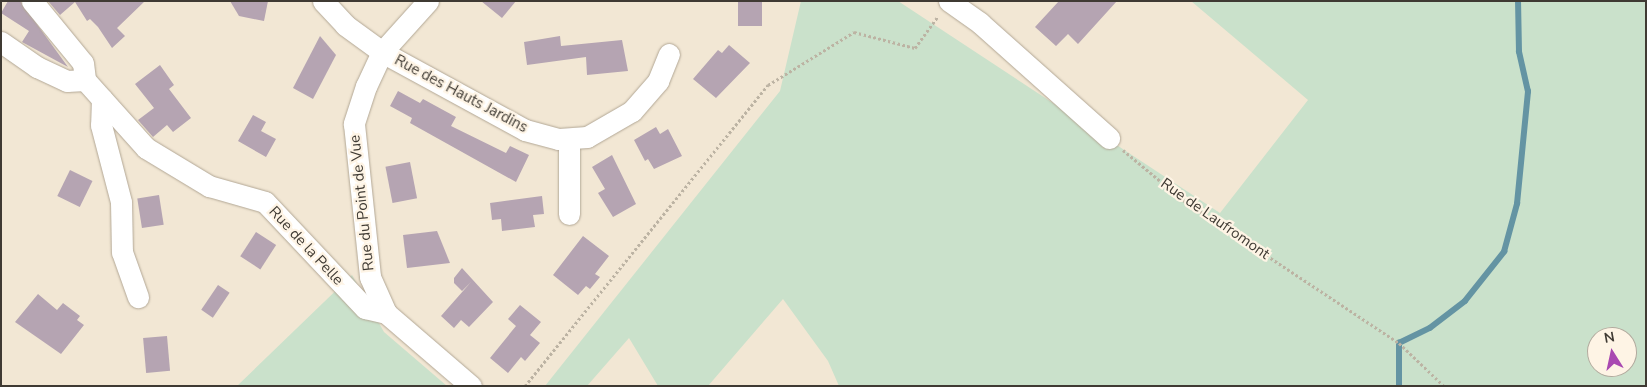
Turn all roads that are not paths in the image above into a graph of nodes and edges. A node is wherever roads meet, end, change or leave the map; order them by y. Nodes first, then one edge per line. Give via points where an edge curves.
1 (32, 1) edge
2 (323, 1) edge
3 (428, 1) edge
4 (946, 5) edge
5 (1, 42) edge
6 (382, 52) junction
7 (669, 54) dead end
8 (84, 80) junction
9 (102, 98) junction
10 (1109, 138) road end
11 (569, 140) junction
12 (569, 214) dead end
13 (138, 297) dead end
14 (386, 313) junction
15 (471, 386) edge

1 - 8 street via 83,63
2 - 6 street, Rue des Hauts Jardins via 345,25
3 - 6 street, Rue du Point de Vue
4 - 10 street via 980,22
5 - 8 street via 37,67 67,81
6 - 11 street, Rue des Hauts Jardins via 525,130
6 - 14 street, Rue du Point de Vue via 366,86 354,124 370,277
7 - 11 street, Rue des Hauts Jardins via 658,81 632,110 599,131
8 - 9 street, Rue de la Pelle
9 - 13 street via 101,125 121,202 122,252
9 - 14 street, Rue de la Pelle via 146,148 209,186 265,202 365,308
11 - 12 street
14 - 15 street, Rue du Point de Vue

